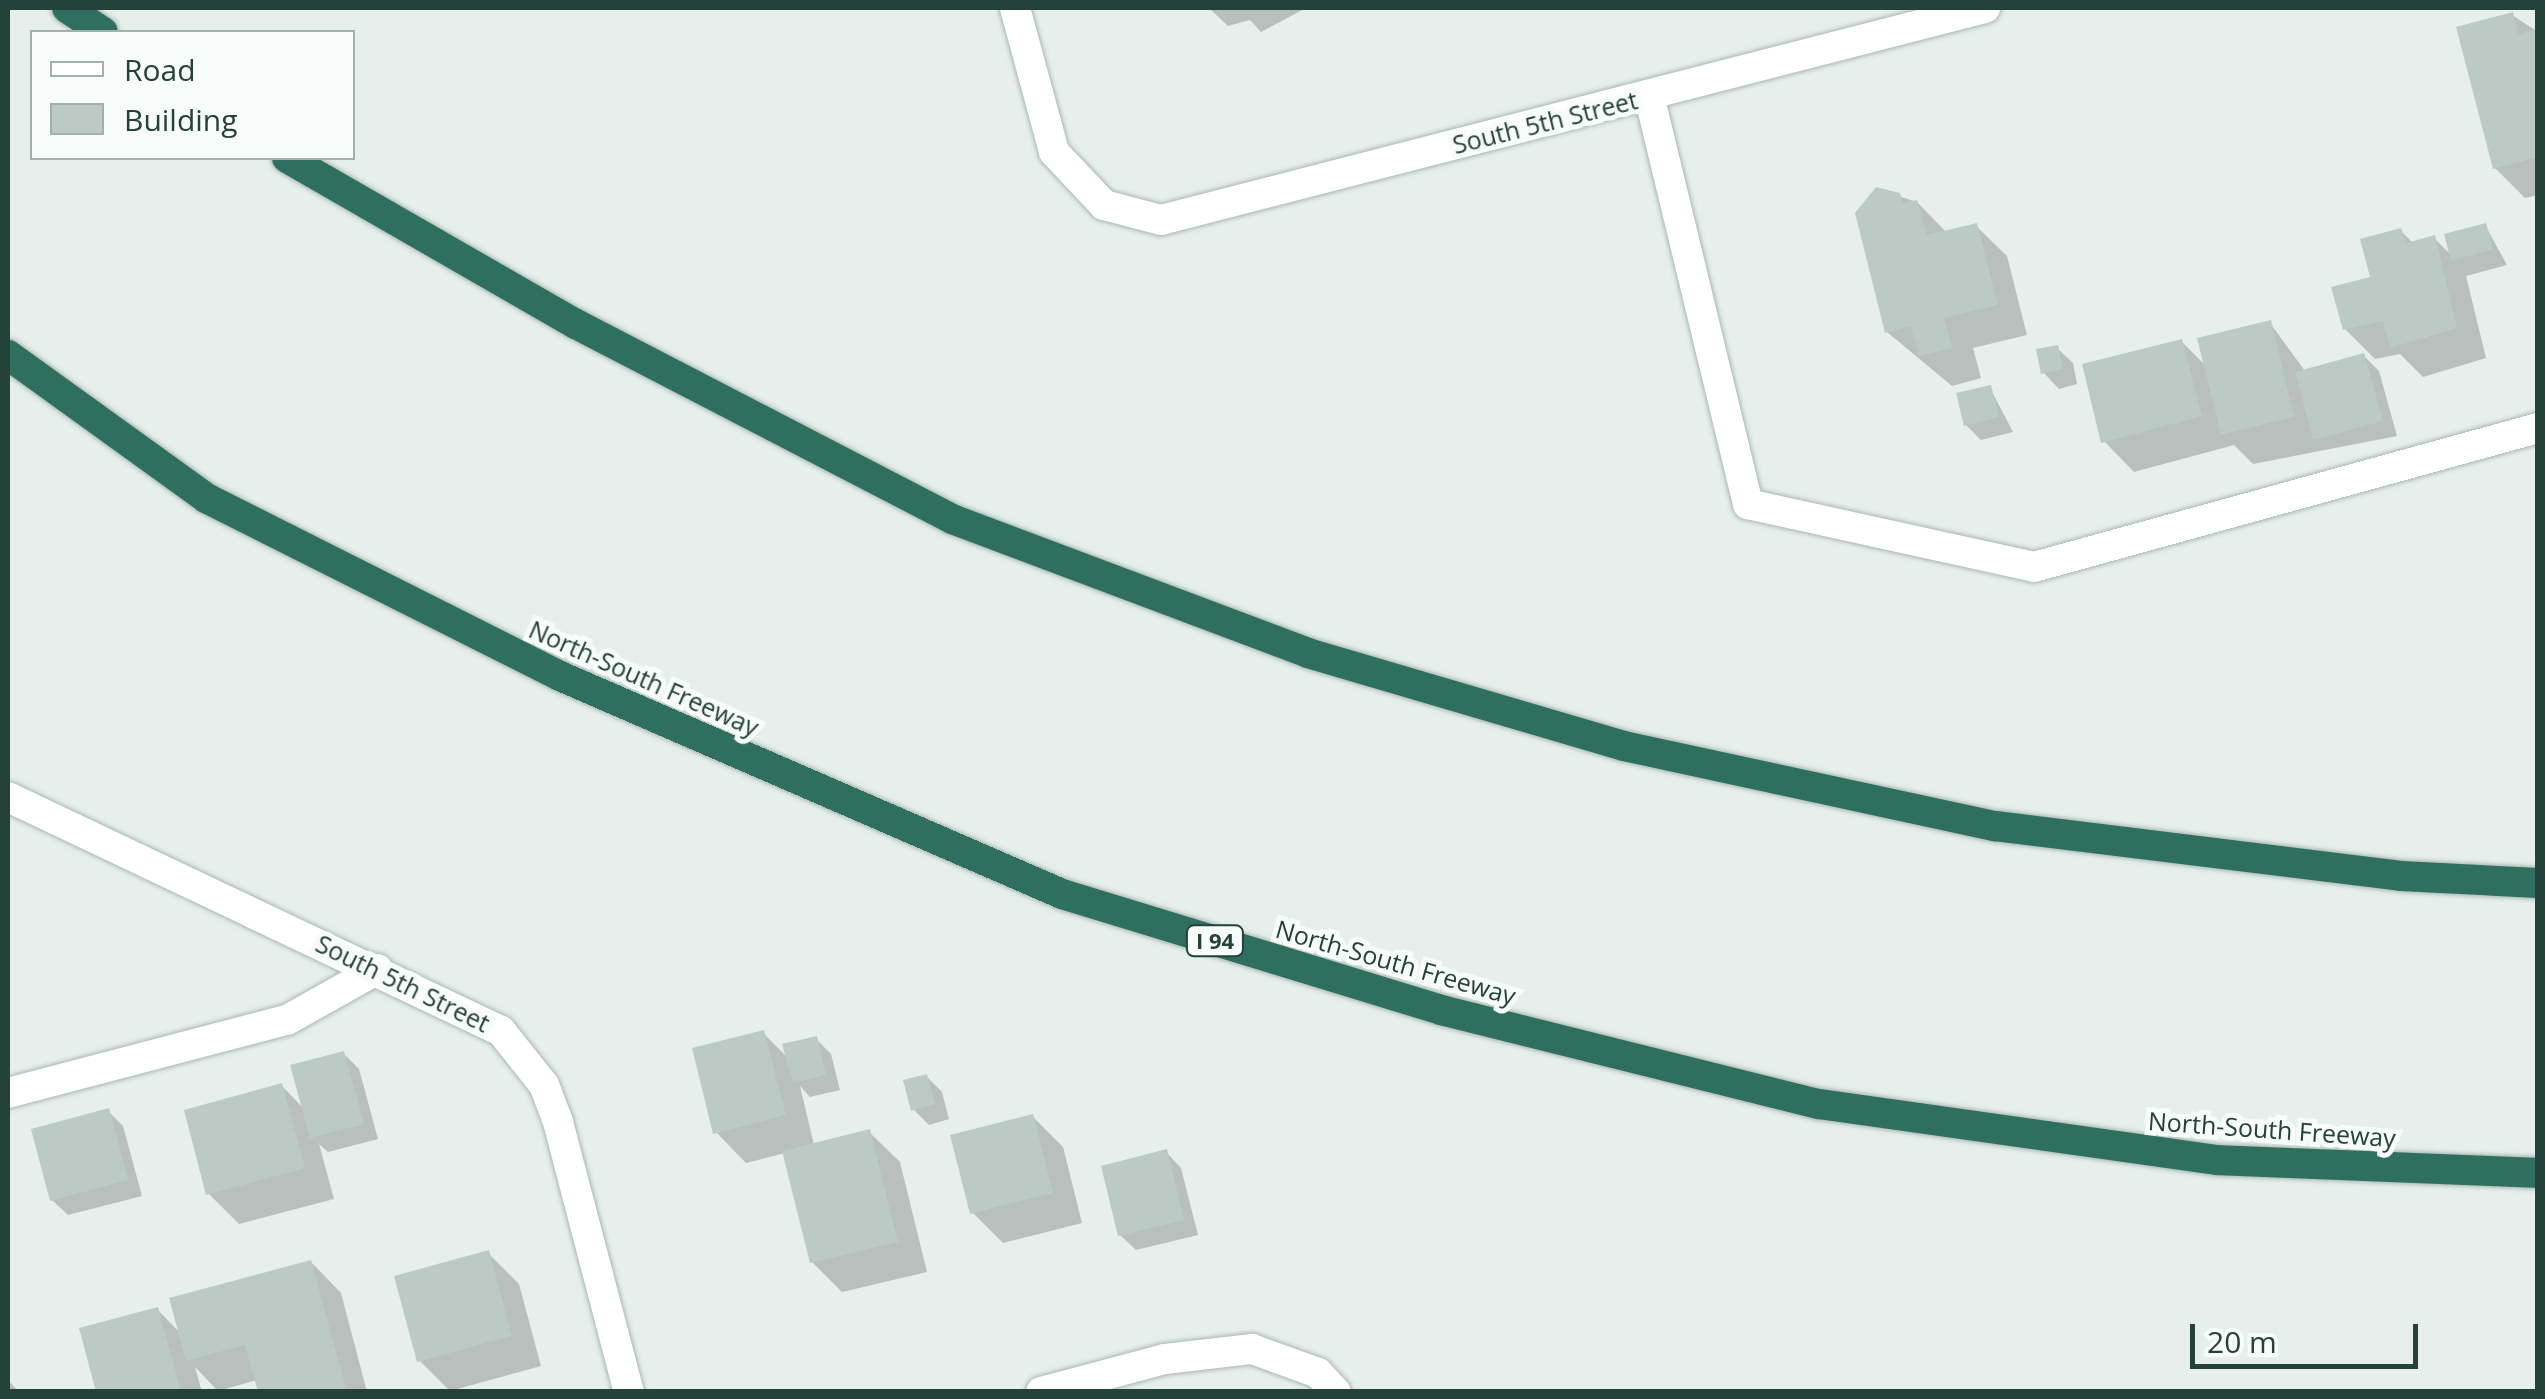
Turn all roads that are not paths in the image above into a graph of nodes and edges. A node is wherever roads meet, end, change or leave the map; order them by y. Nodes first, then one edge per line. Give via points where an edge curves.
1 (67, 8) edge
2 (1015, 8) edge
3 (1985, 8) edge
4 (101, 30) edge
5 (1649, 95) junction
6 (290, 160) edge
7 (8, 355) edge
8 (2538, 428) edge
9 (8, 797) edge
10 (2538, 883) edge
11 (378, 968) junction
12 (8, 1094) edge
13 (2538, 1174) edge
14 (1327, 1382) edge
15 (628, 1392) edge
16 (1041, 1392) edge

1 - 4 highway
2 - 5 street, South 5th Street via 1054,152 1104,206 1160,220
3 - 5 street, South 5th Street
5 - 8 street via 1748,504 2034,567
6 - 10 highway via 576,324 952,520 1308,653 1624,746 1995,826 2402,876
7 - 13 highway, North-South Freeway / I 94 via 206,498 560,676 1062,894 1441,1010 1819,1104 2216,1160
9 - 11 street, South 5th Street
11 - 12 street via 288,1020
11 - 15 street, South 5th Street via 500,1031 544,1085
14 - 16 street via 1252,1349 1214,1350

